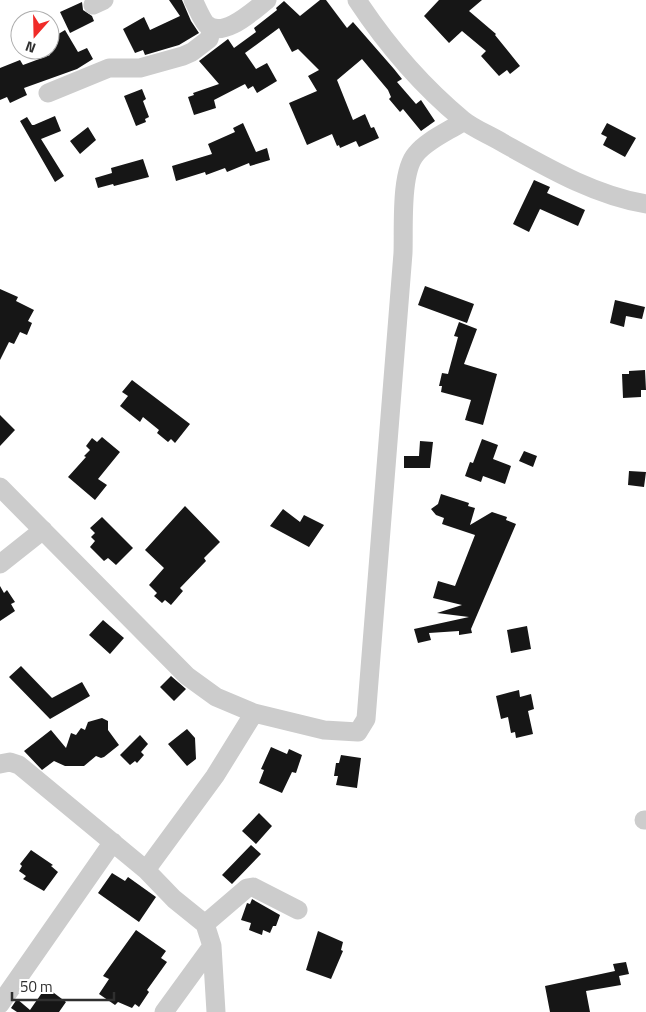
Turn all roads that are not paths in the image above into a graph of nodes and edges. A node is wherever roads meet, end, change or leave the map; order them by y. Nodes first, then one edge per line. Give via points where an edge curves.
1 (193, 0) edge
2 (266, 0) edge
3 (356, 0) edge
4 (212, 28) junction
5 (48, 93) dead end
6 (464, 121) junction
7 (646, 204) edge
8 (0, 487) edge
9 (43, 530) junction
10 (0, 564) edge
11 (254, 713) junction
12 (0, 764) edge
13 (113, 842) junction
14 (146, 870) junction
15 (298, 910) dead end
16 (205, 924) junction
17 (212, 946) junction
18 (0, 1004) edge
19 (164, 1012) edge
20 (216, 1012) edge

1 - 4 street via 206,24
2 - 4 street via 234,26
3 - 6 street via 414,72
4 - 5 street via 209,39 183,56 140,68 109,68
6 - 7 street via 574,181
6 - 11 street via 415,154 406,183 366,719 358,732 324,730
8 - 9 street
9 - 10 street
9 - 11 street via 187,676 216,697
11 - 14 street via 216,776
12 - 13 street via 20,765
13 - 14 street
13 - 18 street
14 - 16 street
15 - 16 street via 254,887 247,888
16 - 17 street
17 - 19 street
17 - 20 street

